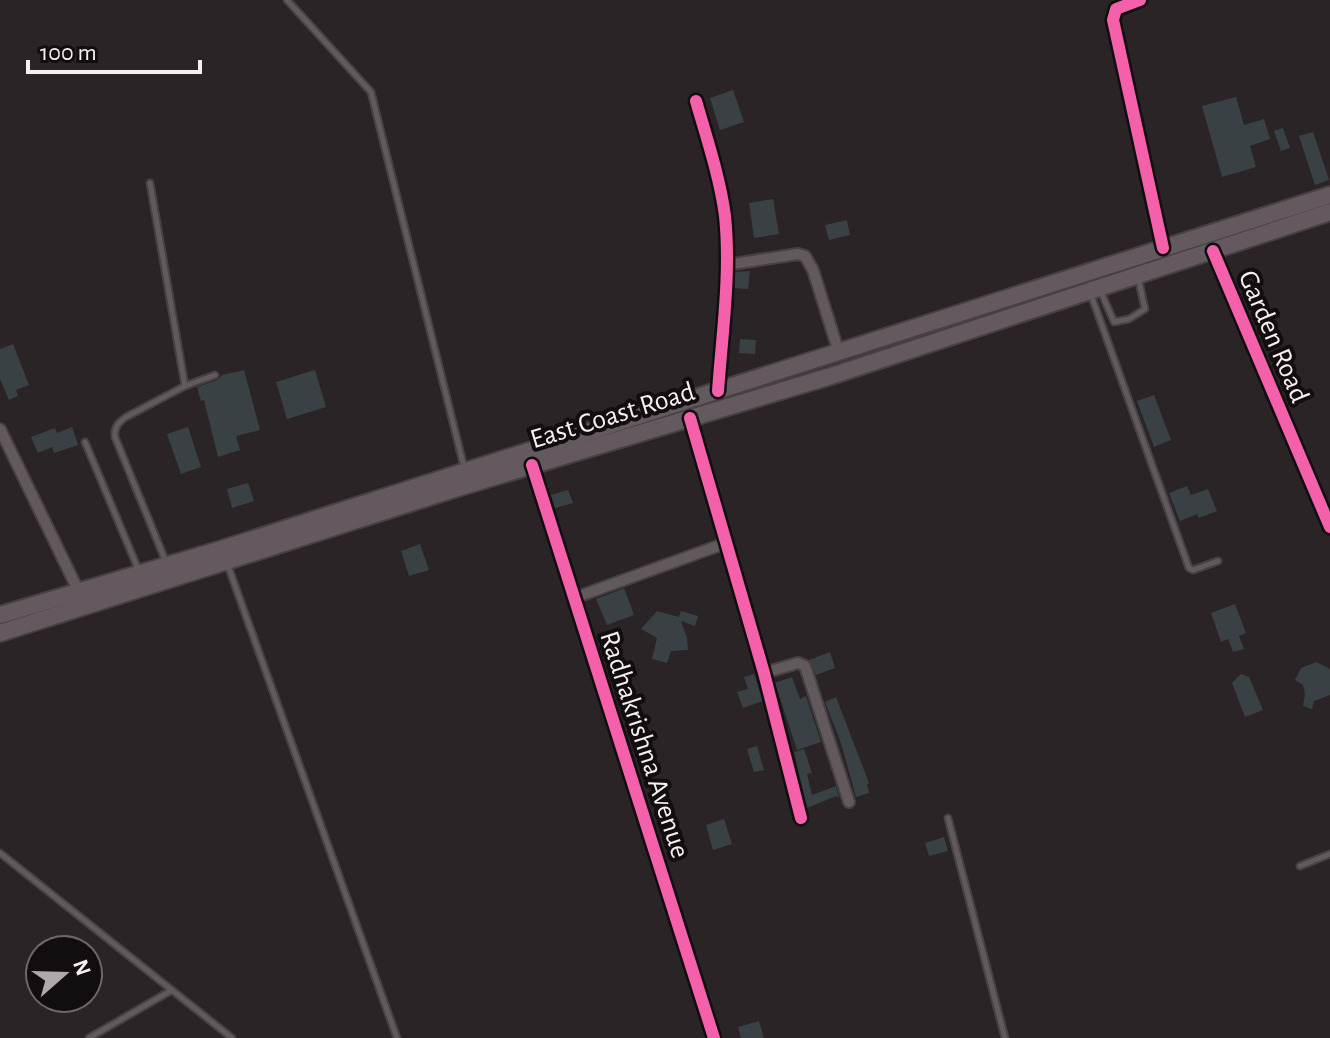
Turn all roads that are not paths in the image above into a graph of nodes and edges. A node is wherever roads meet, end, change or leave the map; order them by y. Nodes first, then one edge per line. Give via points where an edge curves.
1 (287, 0) edge
2 (1140, 0) edge
3 (1126, 2) edge
4 (696, 101) dead end
5 (150, 183) dead end
6 (1330, 195) edge
7 (1330, 212) edge
8 (1163, 248) junction
9 (1213, 251) junction
10 (726, 265) junction
11 (1169, 266) junction
12 (1138, 276) junction
13 (1095, 290) junction
14 (839, 353) junction
15 (215, 375) dead end
16 (185, 386) junction
17 (718, 391) junction
18 (690, 418) junction
19 (0, 429) edge
20 (85, 442) dead end
21 (532, 465) junction
22 (465, 472) junction
23 (1330, 527) edge
24 (726, 543) junction
25 (1218, 561) dead end
26 (227, 563) junction
27 (167, 565) junction
28 (140, 573) junction
29 (78, 590) junction
30 (574, 598) junction
31 (2, 609) edge
32 (0, 633) edge
33 (764, 673) junction
34 (849, 802) dead end
35 (801, 818) dead end
36 (948, 818) dead end
37 (0, 853) edge
38 (1330, 854) edge
39 (1300, 866) dead end
40 (172, 990) junction
41 (89, 1038) edge
42 (232, 1038) edge
43 (397, 1038) edge
44 (714, 1038) edge
45 (1005, 1038) edge

1 - 22 lane via 371,92
2 - 3 street
3 - 8 street via 1116,9 1113,20
4 - 10 street via 725,216
5 - 16 lane
6 - 8 main road, East Coast Road
7 - 9 main road, East Coast Road
8 - 11 lane
8 - 14 main road, East Coast Road
9 - 11 main road, East Coast Road
9 - 23 street, Garden Road
10 - 14 street via 805,256
10 - 17 street
11 - 12 main road, East Coast Road
12 - 13 main road, East Coast Road
12 - 13 lane via 1145,309 1129,319 1114,322
13 - 18 main road, East Coast Road
13 - 25 lane via 1189,568
14 - 17 main road, East Coast Road
15 - 16 lane
16 - 27 lane via 126,417 114,429
17 - 22 main road, East Coast Road
18 - 21 main road, East Coast Road
18 - 24 street
19 - 29 street
20 - 28 lane
21 - 26 main road, East Coast Road
21 - 30 street, Radhakrishna Avenue
22 - 27 main road, East Coast Road
24 - 30 street
24 - 33 street
26 - 32 main road, East Coast Road
26 - 43 lane
27 - 28 main road, East Coast Road
28 - 29 main road, East Coast Road
29 - 31 main road, East Coast Road
30 - 44 street, Radhakrishna Avenue
33 - 34 street via 798,663 805,666
33 - 35 street
36 - 45 lane
37 - 40 lane
38 - 39 lane
40 - 41 lane
40 - 42 lane

